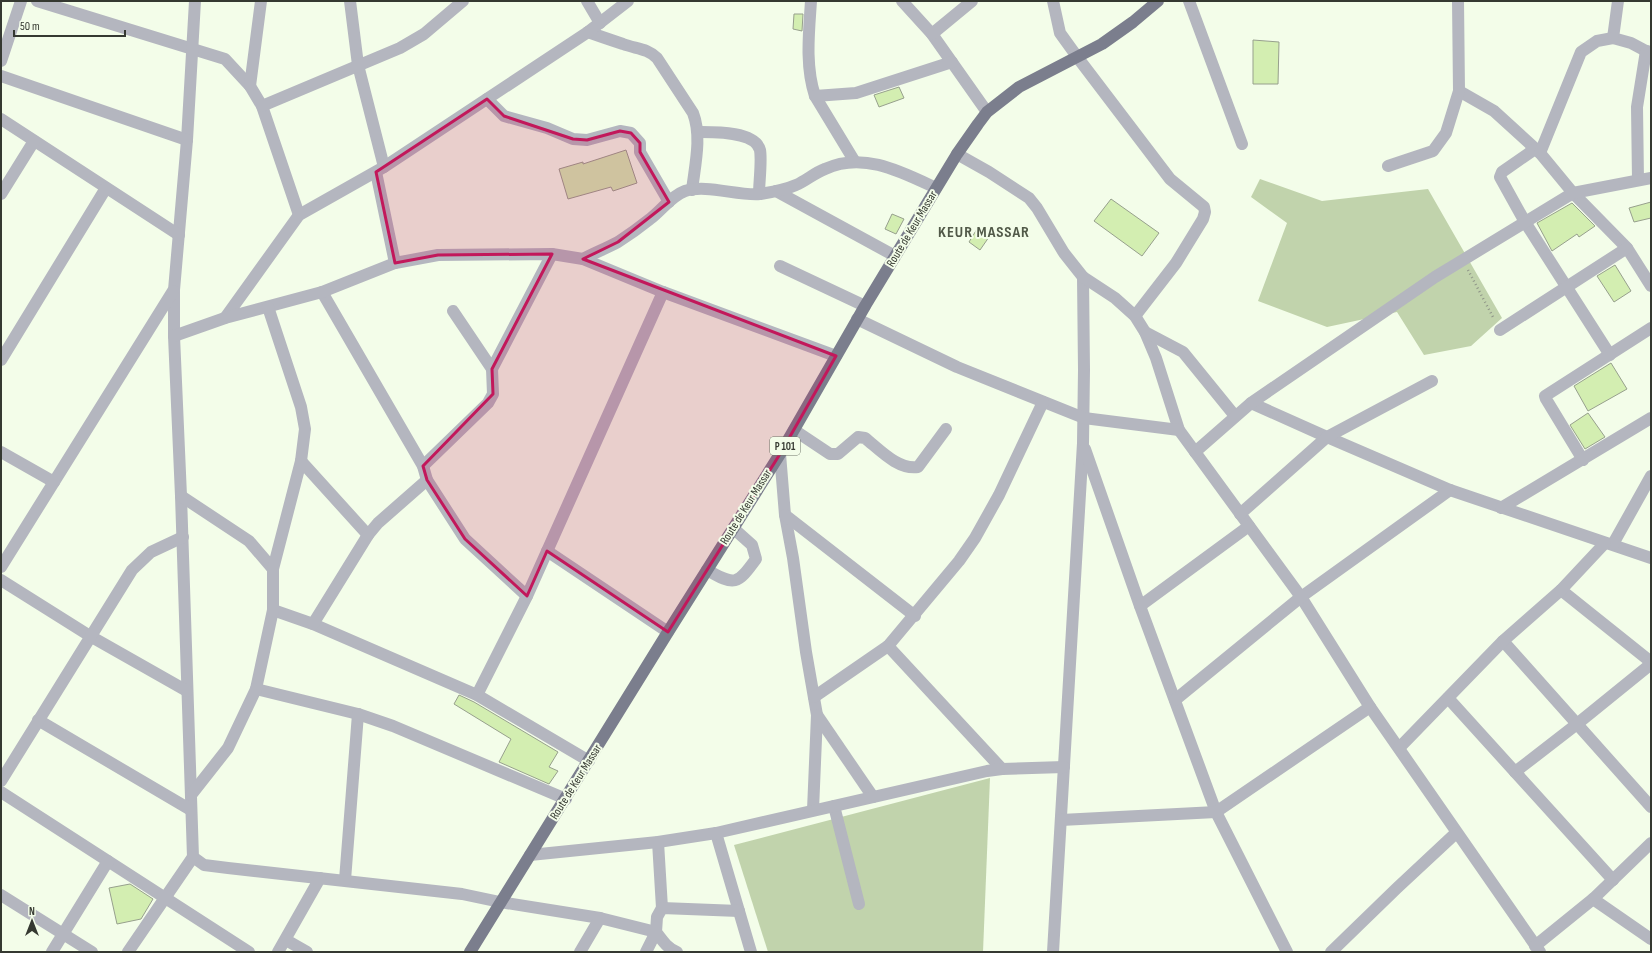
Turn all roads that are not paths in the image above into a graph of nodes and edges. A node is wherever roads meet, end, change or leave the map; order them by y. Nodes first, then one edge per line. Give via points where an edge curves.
1 (21, 1) edge
2 (37, 1) edge
3 (195, 1) edge
4 (261, 1) edge
5 (350, 1) edge
6 (463, 1) edge
7 (587, 1) edge
8 (628, 1) edge
9 (811, 1) edge
10 (972, 1) edge
11 (1053, 1) edge
12 (1158, 1) edge
13 (1189, 1) edge
14 (1458, 1) edge
15 (1618, 1) edge
16 (904, 2) edge
17 (600, 23) junction
18 (588, 32) junction
19 (932, 34) junction
20 (1613, 38) junction
21 (192, 48) junction
22 (1649, 52) edge
23 (1078, 58) junction
24 (1, 61) edge
25 (952, 62) junction
26 (358, 65) junction
27 (1, 76) edge
28 (250, 86) junction
29 (1459, 91) junction
30 (815, 96) junction
31 (487, 99) junction
32 (262, 106) junction
33 (987, 112) junction
34 (1, 120) edge
35 (698, 132) junction
36 (187, 140) junction
37 (34, 141) junction
38 (1242, 144) dead end
39 (1538, 151) junction
40 (957, 154) junction
41 (855, 162) junction
42 (1388, 166) dead end
43 (380, 170) junction
44 (1651, 178) edge
45 (1638, 180) junction
46 (106, 188) junction
47 (936, 188) junction
48 (692, 190) junction
49 (776, 191) junction
50 (1573, 193) junction
51 (1, 194) edge
52 (759, 194) junction
53 (669, 202) junction
54 (299, 215) junction
55 (1525, 222) junction
56 (179, 235) junction
57 (1627, 248) junction
58 (552, 254) junction
59 (896, 256) junction
60 (582, 259) junction
61 (395, 263) junction
62 (780, 266) dead end
63 (1083, 276) junction
64 (1567, 286) junction
65 (1651, 286) edge
66 (174, 290) junction
67 (322, 292) junction
68 (663, 292) junction
69 (865, 306) junction
70 (268, 307) junction
71 (453, 311) dead end
72 (1135, 316) junction
73 (225, 318) junction
74 (857, 319) junction
75 (1651, 328) edge
76 (1500, 330) road end
77 (1145, 332) junction
78 (174, 336) junction
79 (5, 345) edge
80 (1610, 355) junction
81 (836, 356) junction
82 (1, 360) edge
83 (492, 369) junction
84 (1432, 382) dead end
85 (1043, 402) junction
86 (1251, 403) junction
87 (1235, 416) junction
88 (1084, 418) junction
89 (1651, 418) edge
90 (946, 429) dead end
91 (794, 430) junction
92 (1179, 430) junction
93 (1327, 438) junction
94 (1083, 443) junction
95 (1, 452) edge
96 (1195, 452) junction
97 (780, 454) junction
98 (1583, 460) junction
99 (301, 461) junction
100 (423, 466) junction
101 (1651, 476) edge
102 (427, 480) junction
103 (54, 482) junction
104 (1450, 490) junction
105 (182, 496) junction
106 (1502, 508) junction
107 (1240, 514) junction
108 (785, 516) junction
109 (1249, 526) junction
110 (733, 528) junction
111 (368, 535) junction
112 (183, 537) junction
113 (1609, 544) junction
114 (547, 551) junction
115 (1651, 558) edge
116 (1, 567) edge
117 (273, 569) junction
118 (706, 570) junction
119 (1, 580) edge
120 (1561, 590) junction
121 (527, 596) junction
122 (1301, 597) junction
123 (1140, 606) junction
124 (273, 610) junction
125 (914, 616) junction
126 (313, 624) junction
127 (668, 632) junction
128 (90, 636) junction
129 (1503, 641) junction
130 (888, 646) junction
131 (1651, 663) edge
132 (256, 689) junction
133 (187, 691) junction
134 (477, 695) junction
135 (814, 697) junction
136 (1448, 698) junction
137 (1175, 700) junction
138 (1370, 706) junction
139 (358, 714) junction
140 (817, 715) junction
141 (38, 720) junction
142 (1577, 724) junction
143 (1399, 748) junction
144 (589, 761) junction
145 (1064, 767) junction
146 (1002, 769) junction
147 (1514, 772) junction
148 (1, 781) edge
149 (1, 792) edge
150 (191, 795) junction
151 (873, 797) junction
152 (566, 798) junction
153 (834, 806) junction
154 (1651, 807) edge
155 (191, 810) junction
156 (813, 810) junction
157 (1216, 812) junction
158 (1061, 820) junction
159 (716, 833) junction
160 (1456, 833) junction
161 (658, 842) junction
162 (1651, 843) edge
163 (530, 855) junction
164 (193, 857) junction
165 (108, 861) junction
166 (320, 878) junction
167 (345, 880) junction
168 (1613, 880) junction
169 (1, 895) edge
170 (164, 897) junction
171 (1593, 899) junction
172 (500, 902) junction
173 (859, 904) dead end
174 (662, 908) junction
175 (739, 910) junction
176 (600, 918) junction
177 (656, 932) junction
178 (63, 934) junction
179 (1651, 939) edge
180 (286, 940) junction
181 (1537, 949) edge
182 (52, 952) edge
183 (92, 952) edge
184 (128, 952) edge
185 (249, 952) edge
186 (278, 952) edge
187 (307, 952) edge
188 (470, 952) edge
189 (580, 952) edge
190 (646, 952) edge
191 (676, 952) edge
192 (751, 952) edge
193 (1053, 952) edge
194 (1287, 952) edge
195 (1332, 952) edge

1 - 24 street
2 - 21 street
3 - 21 street
4 - 28 street
5 - 26 street
6 - 26 street via 416,40
7 - 17 street
8 - 17 street
9 - 30 street via 809,70
10 - 19 street
11 - 23 street via 1060,33
12 - 23 main road, Route de Keur Massar / P 101 via 1127,27
13 - 38 street
14 - 29 street
15 - 20 street
16 - 19 street
17 - 18 street
18 - 31 street
18 - 35 street via 652,52 693,113
19 - 25 street
20 - 22 street
20 - 39 street via 1597,41 1581,52
21 - 28 street via 225,59
21 - 36 street
22 - 45 street via 1637,107
23 - 33 main road, Route de Keur Massar / P 101 via 1019,87
23 - 72 street via 1170,179 1204,207 1204,219 1176,263
25 - 30 street via 856,93
25 - 33 street
26 - 32 street
26 - 43 street
27 - 36 street
28 - 32 street
29 - 39 street via 1494,111
29 - 42 street via 1446,133 1433,150
30 - 41 street
31 - 43 street
31 - 53 street via 504,116 547,128 574,139 587,140 620,131 631,133 640,143 640,152
32 - 54 street
33 - 40 main road, Route de Keur Massar / P 101
34 - 37 street
35 - 48 street
35 - 52 street via 732,134 756,142 760,151
36 - 56 street
37 - 46 street
37 - 51 street
39 - 50 street
39 - 55 street via 1502,172 1500,177
40 - 47 main road, Route de Keur Massar / P 101
40 - 63 street via 1029,198 1064,253
41 - 47 street via 871,162
41 - 49 street via 824,169 796,185
43 - 54 street
43 - 61 street
44 - 45 street
45 - 50 street
46 - 56 street
46 - 79 street
47 - 59 main road, Route de Keur Massar / P 101
48 - 52 street
48 - 53 street via 676,195
49 - 52 street
49 - 59 street
50 - 55 street
50 - 57 street
53 - 60 street via 618,242
54 - 73 street
55 - 64 street
55 - 86 street via 1428,282
56 - 66 street
57 - 64 street
57 - 65 street
58 - 60 street
58 - 61 street via 438,256
58 - 83 street
59 - 69 main road, Route de Keur Massar / P 101
60 - 68 street
61 - 67 street
62 - 69 street
63 - 72 street via 1115,298
63 - 88 street
64 - 76 street
64 - 80 street
66 - 78 street
66 - 103 street
67 - 70 street
67 - 100 street
68 - 81 street
68 - 114 street
69 - 74 main road, Route de Keur Massar / P 101
70 - 73 street
70 - 99 street via 301,407 305,429
71 - 83 street
72 - 77 street
73 - 78 street
74 - 81 main road, Route de Keur Massar / P 101
74 - 85 street via 957,367
75 - 80 street
77 - 87 street via 1182,352
77 - 92 street
78 - 105 street
79 - 82 street
80 - 98 street via 1546,396
81 - 91 main road, Route de Keur Massar / P 101
83 - 100 street via 493,394 488,403
84 - 93 street
85 - 88 street
85 - 125 street via 974,538
86 - 87 street
86 - 93 street
87 - 96 street
88 - 92 street
88 - 94 street
89 - 98 street
90 - 91 street via 918,467 910,468 900,465 865,438 858,437 838,454 830,454
91 - 97 main road, Route de Keur Massar / P 101
92 - 96 street
93 - 104 street
93 - 107 street
94 - 123 street
94 - 145 street
95 - 103 street
96 - 107 street
97 - 108 street
97 - 110 main road, Route de Keur Massar / P 101
98 - 106 street
99 - 111 street
99 - 117 street
100 - 102 street
101 - 113 street
102 - 111 street
102 - 121 street via 465,539
103 - 116 street
104 - 106 street
104 - 122 street
105 - 112 street
105 - 117 street via 249,541
106 - 113 street
107 - 109 street
108 - 125 street
108 - 135 street
109 - 122 street
109 - 123 street
110 - 118 main road, Route de Keur Massar / P 101
110 - 118 street via 752,545 756,559 743,577 735,580 725,580
111 - 126 street
112 - 128 street via 151,552 132,570
112 - 133 street
113 - 115 street
113 - 120 street
114 - 121 street
114 - 127 street
117 - 124 street
118 - 127 main road, Route de Keur Massar / P 101
119 - 128 street
120 - 129 street
120 - 131 street
121 - 134 street
122 - 137 street
122 - 138 street
123 - 137 street
124 - 126 street
124 - 132 street
125 - 130 street
126 - 134 street
127 - 144 main road, Route de Keur Massar / P 101
128 - 133 street
128 - 141 street
129 - 136 street
129 - 142 street
130 - 135 street
130 - 146 street
131 - 142 street
132 - 139 street
132 - 150 street via 228,748
133 - 150 street
134 - 144 street
135 - 140 street
136 - 143 street
136 - 147 street
137 - 157 street
138 - 143 street
138 - 157 street
139 - 152 street via 455,751
139 - 167 street
140 - 151 street
140 - 156 street
141 - 148 street
141 - 155 street
142 - 147 street
142 - 154 street
143 - 160 street
144 - 152 main road, Route de Keur Massar / P 101
145 - 146 street
145 - 158 street
146 - 151 street
147 - 168 street
149 - 165 street
150 - 155 street
151 - 153 street
152 - 163 main road, Route de Keur Massar / P 101
153 - 156 street
153 - 173 street
155 - 164 street
156 - 159 street
157 - 158 street
157 - 194 street
158 - 193 street
159 - 161 street
159 - 175 street
160 - 181 street
160 - 195 street
161 - 163 street
161 - 174 street
162 - 168 street
163 - 172 main road, Route de Keur Massar / P 101
164 - 166 street via 204,865
164 - 170 street
165 - 170 street
165 - 178 street
166 - 167 street
166 - 180 street
167 - 172 street via 462,894
168 - 171 street
169 - 178 street
170 - 184 street
170 - 185 street
171 - 179 street
171 - 181 street
172 - 176 street
172 - 188 main road, Route de Keur Massar / P 101
174 - 175 street
174 - 177 street
175 - 192 street
176 - 177 street
176 - 189 street
177 - 190 street
177 - 191 street via 671,950
178 - 182 street
178 - 183 street
180 - 186 street
180 - 187 street

